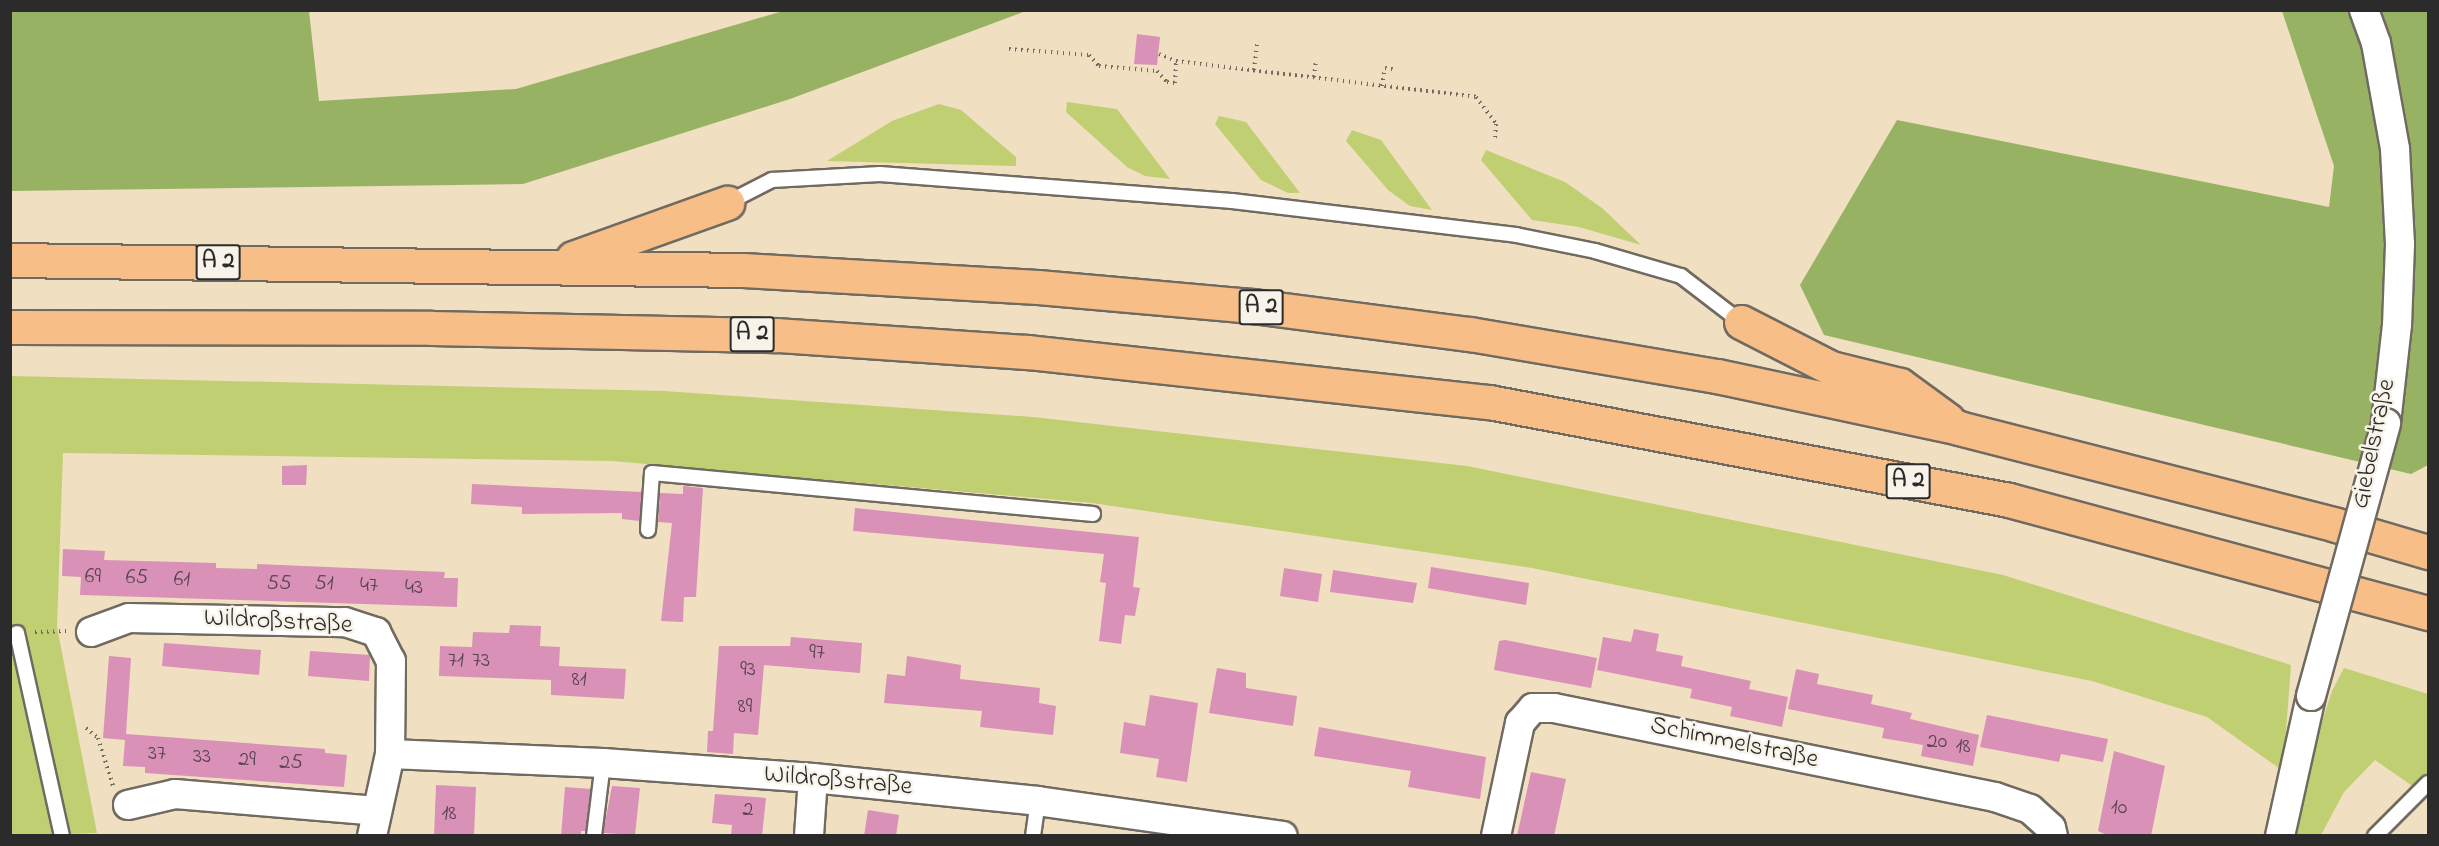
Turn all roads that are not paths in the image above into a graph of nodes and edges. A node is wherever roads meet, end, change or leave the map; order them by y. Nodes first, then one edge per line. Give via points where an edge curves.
1 (2364, 10) edge
2 (727, 203) joint
3 (10, 260) edge
4 (554, 265) junction
5 (1741, 322) joint
6 (10, 327) edge
7 (1959, 429) junction
8 (1093, 514) dead end
9 (648, 530) dead end
10 (2428, 552) edge
11 (2428, 613) edge
12 (79, 631) road end
13 (17, 633) dead end
14 (390, 754) junction
15 (603, 763) junction
16 (813, 778) junction
17 (2428, 783) edge
18 (1038, 801) junction
19 (128, 805) road end
20 (374, 823) edge
21 (1241, 833) edge
22 (62, 836) edge
23 (594, 836) edge
24 (810, 836) edge
25 (1033, 836) edge
26 (1283, 836) edge
27 (1496, 836) edge
28 (2053, 836) edge
29 (2280, 836) edge
30 (2375, 836) edge

1 - 29 street, Giebelstraße, bridge via 2376,43 2395,149 2400,244 2397,325 2385,423 2311,696
2 - 4 highway
2 - 5 lane via 772,180 880,174 1232,201 1516,235 1595,251 1681,276
3 - 4 highway, A 2
4 - 7 highway, A 2 via 743,270 1038,287 1253,306 1470,334 1717,376
5 - 7 highway via 1831,368 1900,385
6 - 11 highway, A 2 via 431,328 777,335 1027,352 1489,402 2009,500
7 - 10 highway, A 2
8 - 9 lane via 652,473
12 - 14 street, Wildroßstraße via 129,618 345,621 376,632 392,661
13 - 22 lane
14 - 15 street, Wildroßstraße
14 - 20 street, Wildroßstraße
15 - 16 street, Wildroßstraße
15 - 23 lane
16 - 18 street, Wildroßstraße
16 - 24 street
17 - 30 lane
18 - 21 street, Wildroßstraße
18 - 25 lane
19 - 20 street, Wildroßstraße via 175,795
21 - 26 street, Wildroßstraße
27 - 28 street, Schimmelstraße via 1520,723 1533,708 1554,708 1995,797 2030,809 2051,828

